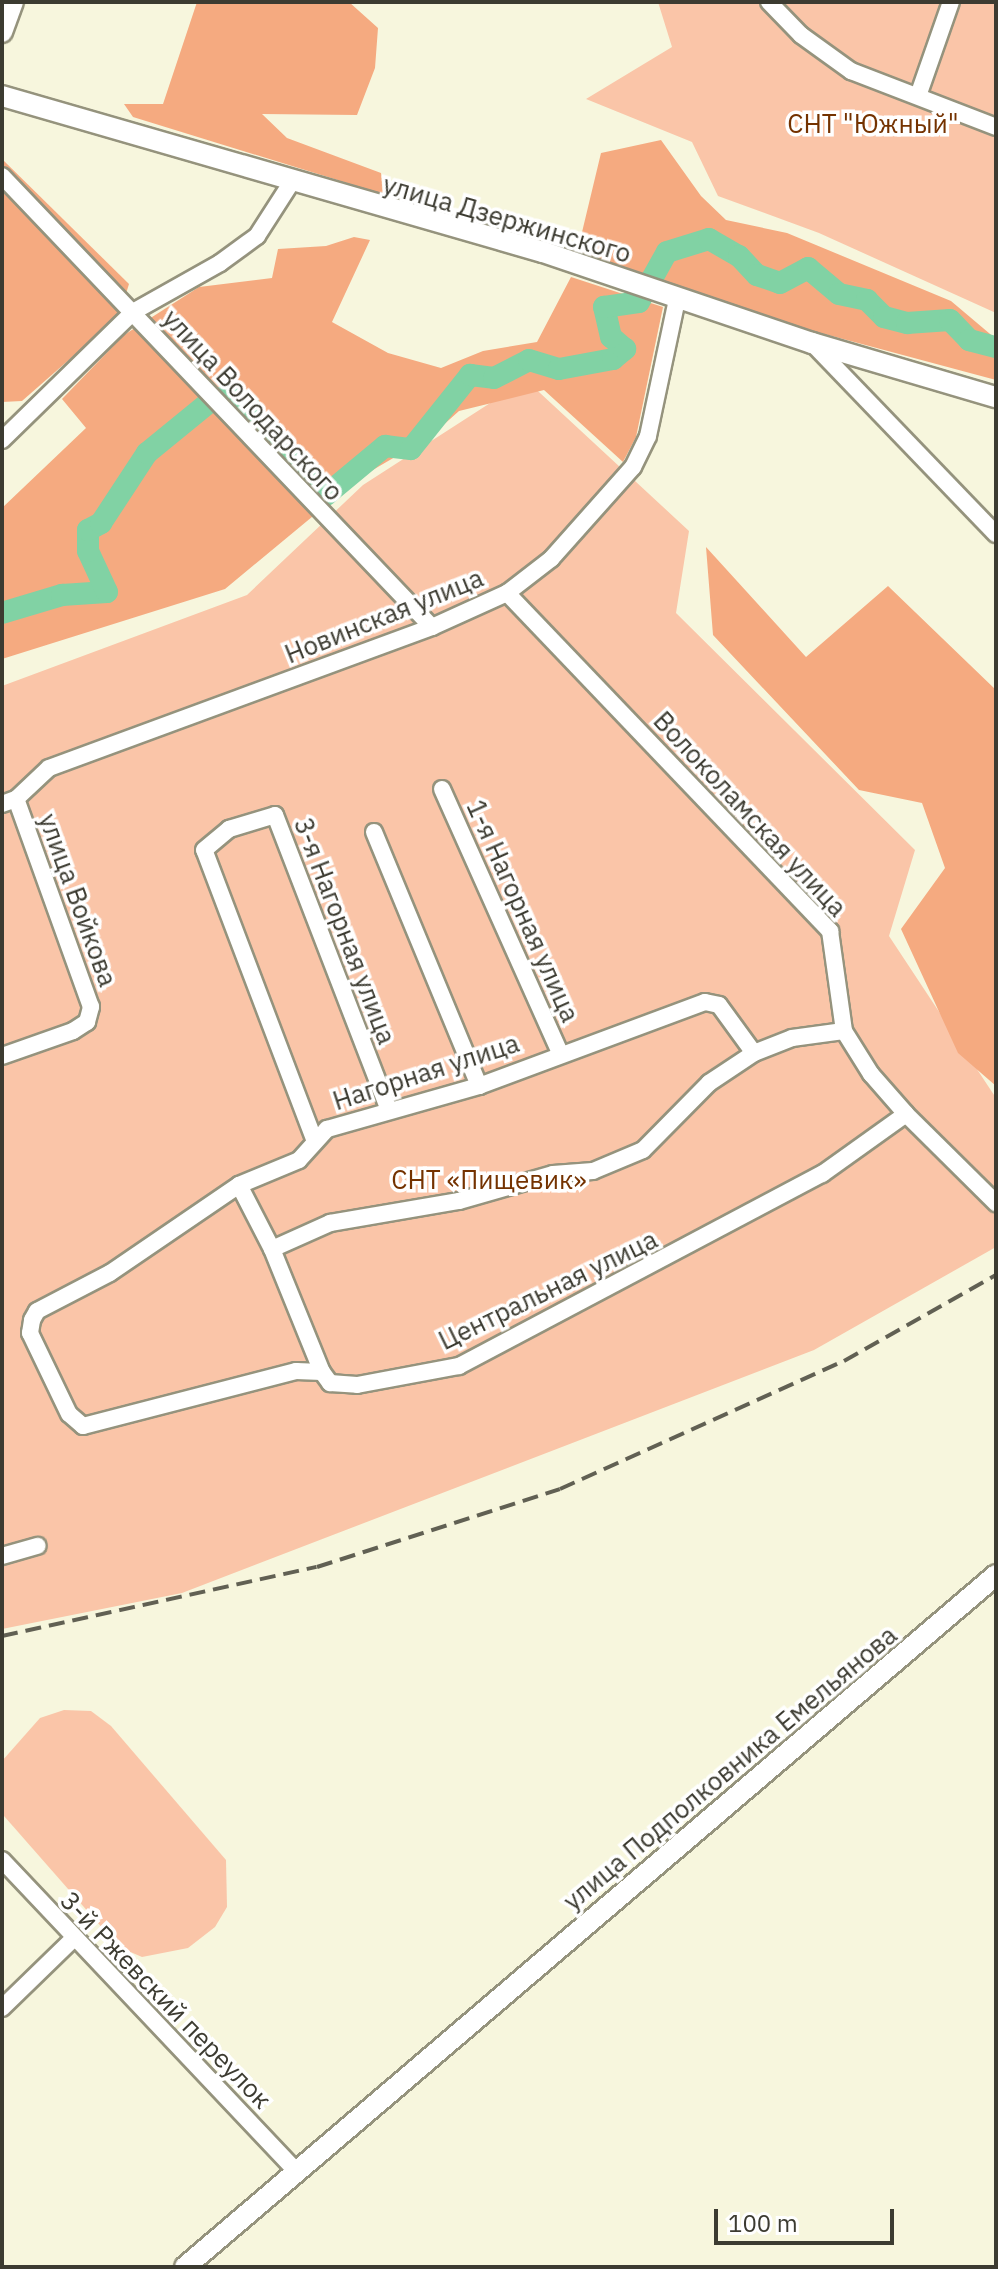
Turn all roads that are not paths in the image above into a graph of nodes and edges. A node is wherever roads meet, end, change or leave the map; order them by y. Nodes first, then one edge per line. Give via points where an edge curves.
1 (13, 2) edge
2 (769, 2) edge
3 (951, 2) edge
4 (2, 32) edge
5 (2, 96) edge
6 (918, 96) junction
7 (996, 127) edge
8 (2, 176) edge
9 (291, 183) junction
10 (677, 299) junction
11 (133, 312) junction
12 (812, 343) junction
13 (996, 397) edge
14 (2, 440) edge
15 (996, 534) edge
16 (507, 593) junction
17 (432, 627) junction
18 (442, 789) dead end
19 (9, 802) edge
20 (374, 832) dead end
21 (844, 1031) junction
22 (560, 1053) junction
23 (754, 1053) junction
24 (2, 1056) edge
25 (479, 1086) junction
26 (388, 1108) junction
27 (906, 1114) junction
28 (314, 1139) junction
29 (239, 1185) junction
30 (996, 1203) edge
31 (272, 1249) junction
32 (322, 1372) junction
33 (90, 1427) joint
34 (38, 1546) dead end
35 (2, 1556) edge
36 (996, 1575) edge
37 (2, 1860) edge
38 (72, 1940) junction
39 (2, 2008) edge
40 (296, 2171) junction
41 (185, 2267) edge

1 - 4 main road
2 - 6 street via 801,35 851,71
3 - 6 street
5 - 9 main road, улица Дзержинского
6 - 7 street
8 - 11 street
9 - 10 main road, улица Дзержинского via 543,252
9 - 11 street via 257,236
10 - 12 main road, улица Дзержинского
10 - 16 street, Новинская улица via 652,422 633,467 560,550
11 - 14 street, улица Володарского
11 - 17 street, улица Володарского
12 - 13 main road, улица Дзержинского
12 - 15 street
16 - 17 street, Новинская улица
16 - 21 street, Волоколамская улица via 830,931
17 - 19 street, Новинская улица via 49,768
18 - 22 street, 1-я Нагорная улица
19 - 24 street, улица Войкова via 91,1007 87,1022 73,1031
20 - 25 street
21 - 23 street via 792,1038
21 - 27 street, Волоколамская улица via 871,1074
22 - 23 street, Нагорная улица via 705,1002 719,1005
22 - 25 street, Нагорная улица
23 - 31 street via 709,1083 643,1150 459,1201 330,1223
25 - 26 street, Нагорная улица
26 - 28 street, Нагорная улица
26 - 28 street, 3-я Нагорная улица via 275,815 229,829 204,850
27 - 30 street, Волоколамская улица
27 - 32 street, Центральная улица via 822,1174 459,1366 357,1385 330,1383
28 - 29 street, Нагорная улица via 299,1160
29 - 31 street
29 - 33 street, Нагорная улица via 110,1273 37,1311 30,1333 69,1414
31 - 32 street
32 - 33 street, Центральная улица via 296,1371
34 - 35 street
36 - 40 main road, улица Подполковника Емельянова
37 - 38 street, 3-й Ржевский переулок
38 - 39 street
38 - 40 street, 3-й Ржевский переулок
40 - 41 main road, улица Подполковника Емельянова

